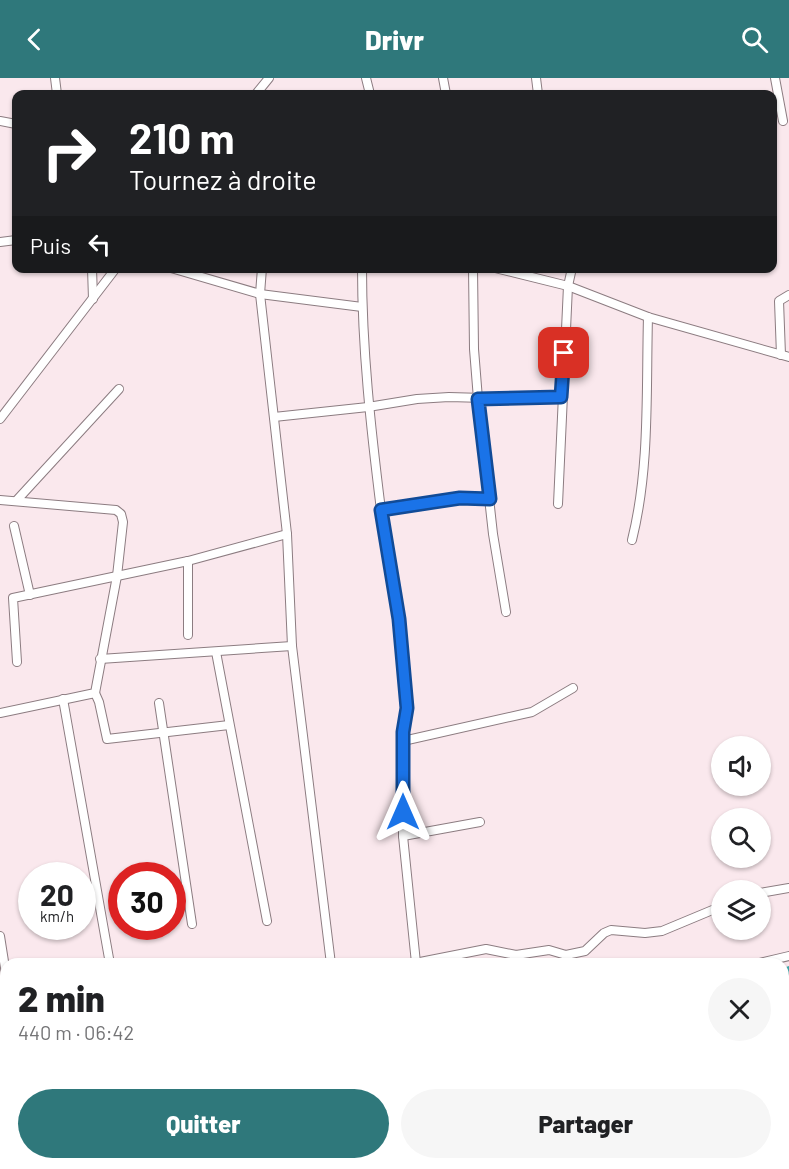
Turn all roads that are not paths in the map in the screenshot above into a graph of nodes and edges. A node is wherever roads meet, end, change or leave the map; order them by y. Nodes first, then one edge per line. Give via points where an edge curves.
1 (269, 78) edge
2 (776, 78) edge
3 (259, 90) edge
4 (783, 121) dead end
5 (92, 273) edge
6 (112, 273) edge
7 (188, 273) edge
8 (262, 273) edge
9 (362, 273) edge
10 (473, 273) edge
11 (515, 273) edge
12 (571, 273) edge
13 (568, 286) junction
14 (260, 294) junction
15 (789, 295) edge
16 (93, 299) junction
17 (362, 306) junction
18 (648, 317) junction
19 (785, 356) edge
20 (119, 389) dead end
21 (561, 397) junction
22 (478, 399) junction
23 (369, 406) junction
24 (274, 417) junction
25 (0, 419) edge
26 (490, 499) junction
27 (0, 500) edge
28 (17, 500) junction
29 (558, 504) dead end
30 (381, 510) junction
31 (14, 526) dead end
32 (287, 534) junction
33 (632, 540) dead end
34 (188, 561) junction
35 (117, 576) junction
36 (30, 595) junction
37 (506, 612) dead end
38 (188, 635) dead end
39 (292, 646) junction
40 (216, 652) junction
41 (100, 659) junction
42 (17, 662) dead end
43 (573, 688) dead end
44 (95, 693) junction
45 (63, 699) junction
46 (159, 703) dead end
47 (0, 712) edge
48 (229, 726) junction
49 (164, 733) junction
50 (403, 741) junction
51 (480, 822) dead end
52 (403, 836) junction
53 (789, 888) edge
54 (771, 891) edge
55 (711, 911) edge
56 (267, 921) dead end
57 (192, 924) dead end
58 (0, 936) edge
59 (3, 958) edge
60 (109, 958) edge
61 (329, 958) edge
62 (413, 958) edge
63 (442, 958) edge

1 - 3 street
2 - 4 street
5 - 16 street
6 - 16 street
7 - 14 street
8 - 14 street
9 - 17 street
10 - 22 street
11 - 13 street
12 - 13 street
13 - 18 street
13 - 21 street
14 - 17 street
14 - 24 street
15 - 19 street via 779,301 778,309
16 - 25 street
17 - 23 street
18 - 19 street
18 - 33 street via 644,471
20 - 28 street
21 - 22 street
21 - 29 street
22 - 23 street via 417,399
22 - 26 street
23 - 24 street
23 - 30 street
24 - 32 street
26 - 30 street via 460,498
26 - 37 street
27 - 28 street
28 - 35 street via 116,510 123,522
30 - 50 street via 399,619 407,708
31 - 36 street
32 - 34 street
32 - 39 street
34 - 35 street
34 - 38 street
35 - 36 street
35 - 41 street
36 - 42 street via 12,601
39 - 40 street
39 - 61 street
40 - 41 street
40 - 48 street
41 - 44 street
43 - 50 street via 532,712
44 - 45 street
44 - 49 street via 106,739
45 - 47 street
45 - 60 street
46 - 49 street
48 - 49 street
48 - 56 street
49 - 57 street
50 - 52 street
51 - 52 street
52 - 62 street
53 - 54 street
55 - 63 street via 662,931 611,930 585,951 566,955 549,950 516,955 486,949
58 - 59 street

